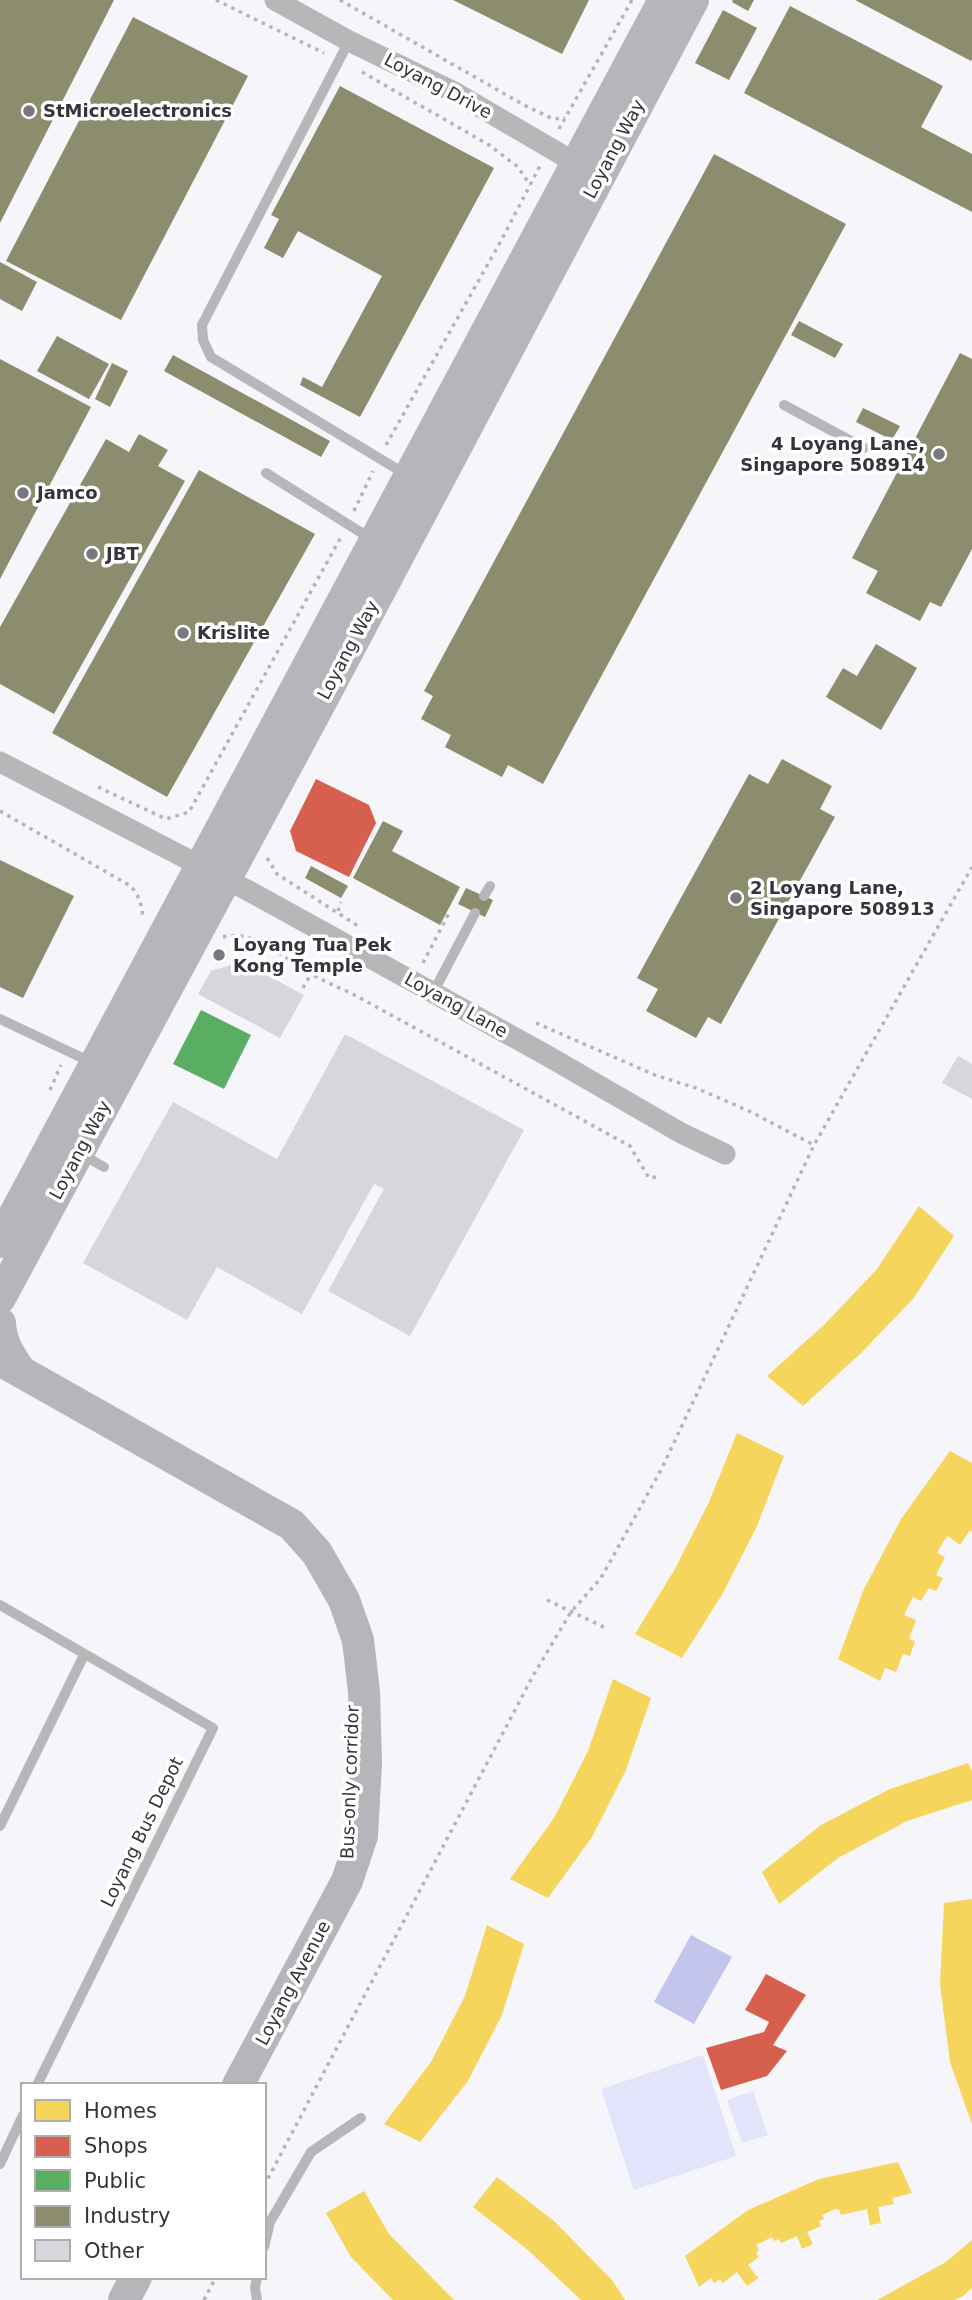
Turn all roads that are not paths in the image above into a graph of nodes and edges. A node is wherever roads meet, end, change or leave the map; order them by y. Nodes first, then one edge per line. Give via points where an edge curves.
1 (275, 0) edge
2 (664, 0) edge
3 (693, 0) edge
4 (349, 41) junction
5 (588, 170) junction
6 (784, 405) dead end
7 (864, 448) dead end
8 (266, 473) dead end
9 (410, 477) junction
10 (375, 542) junction
11 (0, 762) edge
12 (214, 873) junction
13 (475, 913) dead end
14 (438, 985) junction
15 (0, 1019) edge
16 (82, 1058) junction
17 (724, 1154) dead end
18 (2, 1235) edge
19 (0, 1298) edge
20 (0, 1323) edge
21 (10, 1366) edge
22 (0, 1605) edge
23 (84, 1655) junction
24 (0, 1826) edge
25 (347, 1881) joint
26 (38, 2083) edge
27 (240, 2083) edge
28 (361, 2118) dead end
29 (21, 2119) edge
30 (0, 2164) edge
31 (266, 2239) edge
32 (135, 2279) edge
33 (257, 2279) edge
34 (124, 2300) edge
35 (257, 2300) edge

1 - 4 street, Loyang Drive
2 - 5 main road, Loyang Way
3 - 5 main road, Loyang Way
4 - 5 street, Loyang Drive via 456,93
4 - 9 lane via 202,325 203,340 211,358
5 - 9 main road, Loyang Way
5 - 12 main road, Loyang Way via 324,696
6 - 7 lane
8 - 10 lane
9 - 10 main road, Loyang Way
10 - 12 main road, Loyang Way
11 - 12 street, Loyang Lane
12 - 14 street, Loyang Lane
12 - 16 main road, Loyang Way
12 - 19 main road, Loyang Way via 91,1160
13 - 14 lane
14 - 17 street, Loyang Lane via 546,1055
15 - 16 lane
16 - 18 main road, Loyang Way
20 - 21 main road
21 - 25 main road, Bus-only corridor via 258,1506 277,1534 305,1560 333,1604 346,1642 353,1692
22 - 23 lane, Loyang Bus Depot
23 - 24 lane
23 - 26 lane, Loyang Bus Depot via 214,1728
25 - 27 main road, Loyang Avenue
28 - 31 lane via 311,2152 270,2222
29 - 30 lane
32 - 34 main road
33 - 35 lane

